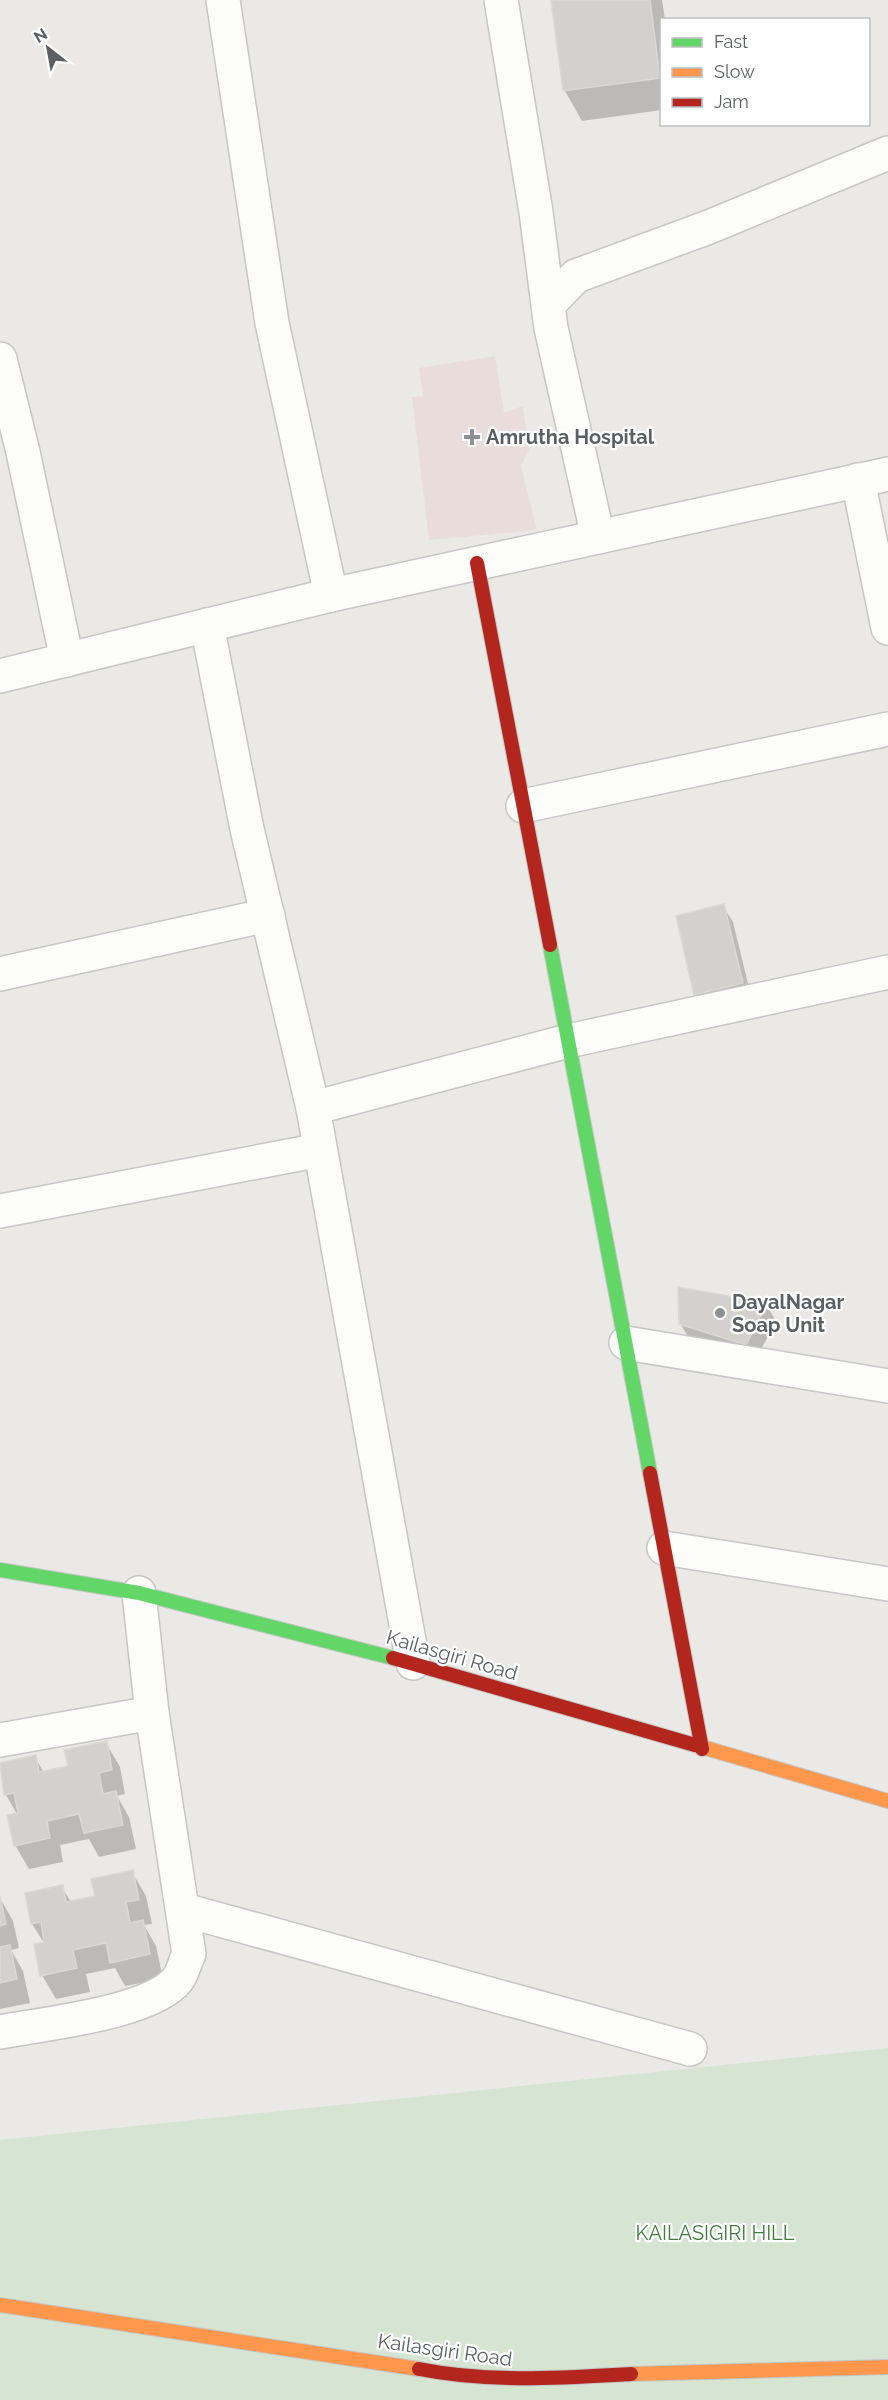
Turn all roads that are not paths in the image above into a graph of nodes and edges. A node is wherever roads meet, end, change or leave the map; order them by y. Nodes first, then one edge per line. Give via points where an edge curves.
1 (223, 0) edge
2 (501, 0) edge
3 (888, 153) edge
4 (549, 303) junction
5 (0, 359) edge
6 (873, 477) edge
7 (598, 537) junction
8 (477, 563) junction
9 (331, 595) junction
10 (207, 626) junction
11 (888, 628) edge
12 (67, 660) junction
13 (0, 676) edge
14 (888, 729) edge
15 (523, 806) junction
16 (268, 915) junction
17 (888, 972) edge
18 (0, 974) edge
19 (568, 1041) junction
20 (313, 1108) junction
21 (320, 1150) junction
22 (0, 1211) edge
23 (626, 1343) junction
24 (888, 1386) edge
25 (664, 1548) junction
26 (0, 1570) edge
27 (888, 1584) edge
28 (139, 1593) junction
29 (413, 1663) junction
30 (152, 1713) junction
31 (0, 1740) edge
32 (702, 1749) junction
33 (888, 1801) edge
34 (184, 1910) junction
35 (0, 2032) edge
36 (690, 2049) dead end
37 (0, 2305) edge
38 (888, 2367) edge

1 - 9 street via 272,323
2 - 4 street
3 - 4 street via 709,227 576,276
4 - 7 street via 551,328
5 - 12 street
6 - 7 street
6 - 11 street
7 - 8 street
8 - 9 street
8 - 15 street
9 - 10 street
10 - 12 street
10 - 16 street
12 - 13 street
14 - 15 street
15 - 19 street
16 - 18 street
16 - 20 street
17 - 19 street
19 - 20 street
19 - 23 street
20 - 21 street
21 - 22 street
21 - 29 street
23 - 24 street
23 - 25 street
25 - 27 street
25 - 32 street
26 - 28 street, Kailasgiri Road
28 - 29 street, Kailasgiri Road
28 - 30 street
29 - 32 street, Kailasgiri Road
30 - 31 street
30 - 34 street
32 - 33 street, Kailasgiri Road
34 - 35 street via 189,1954 178,1979 157,1996 119,2010
34 - 36 street
37 - 38 street, Kailasgiri Road via 456,2376 515,2380 683,2371

